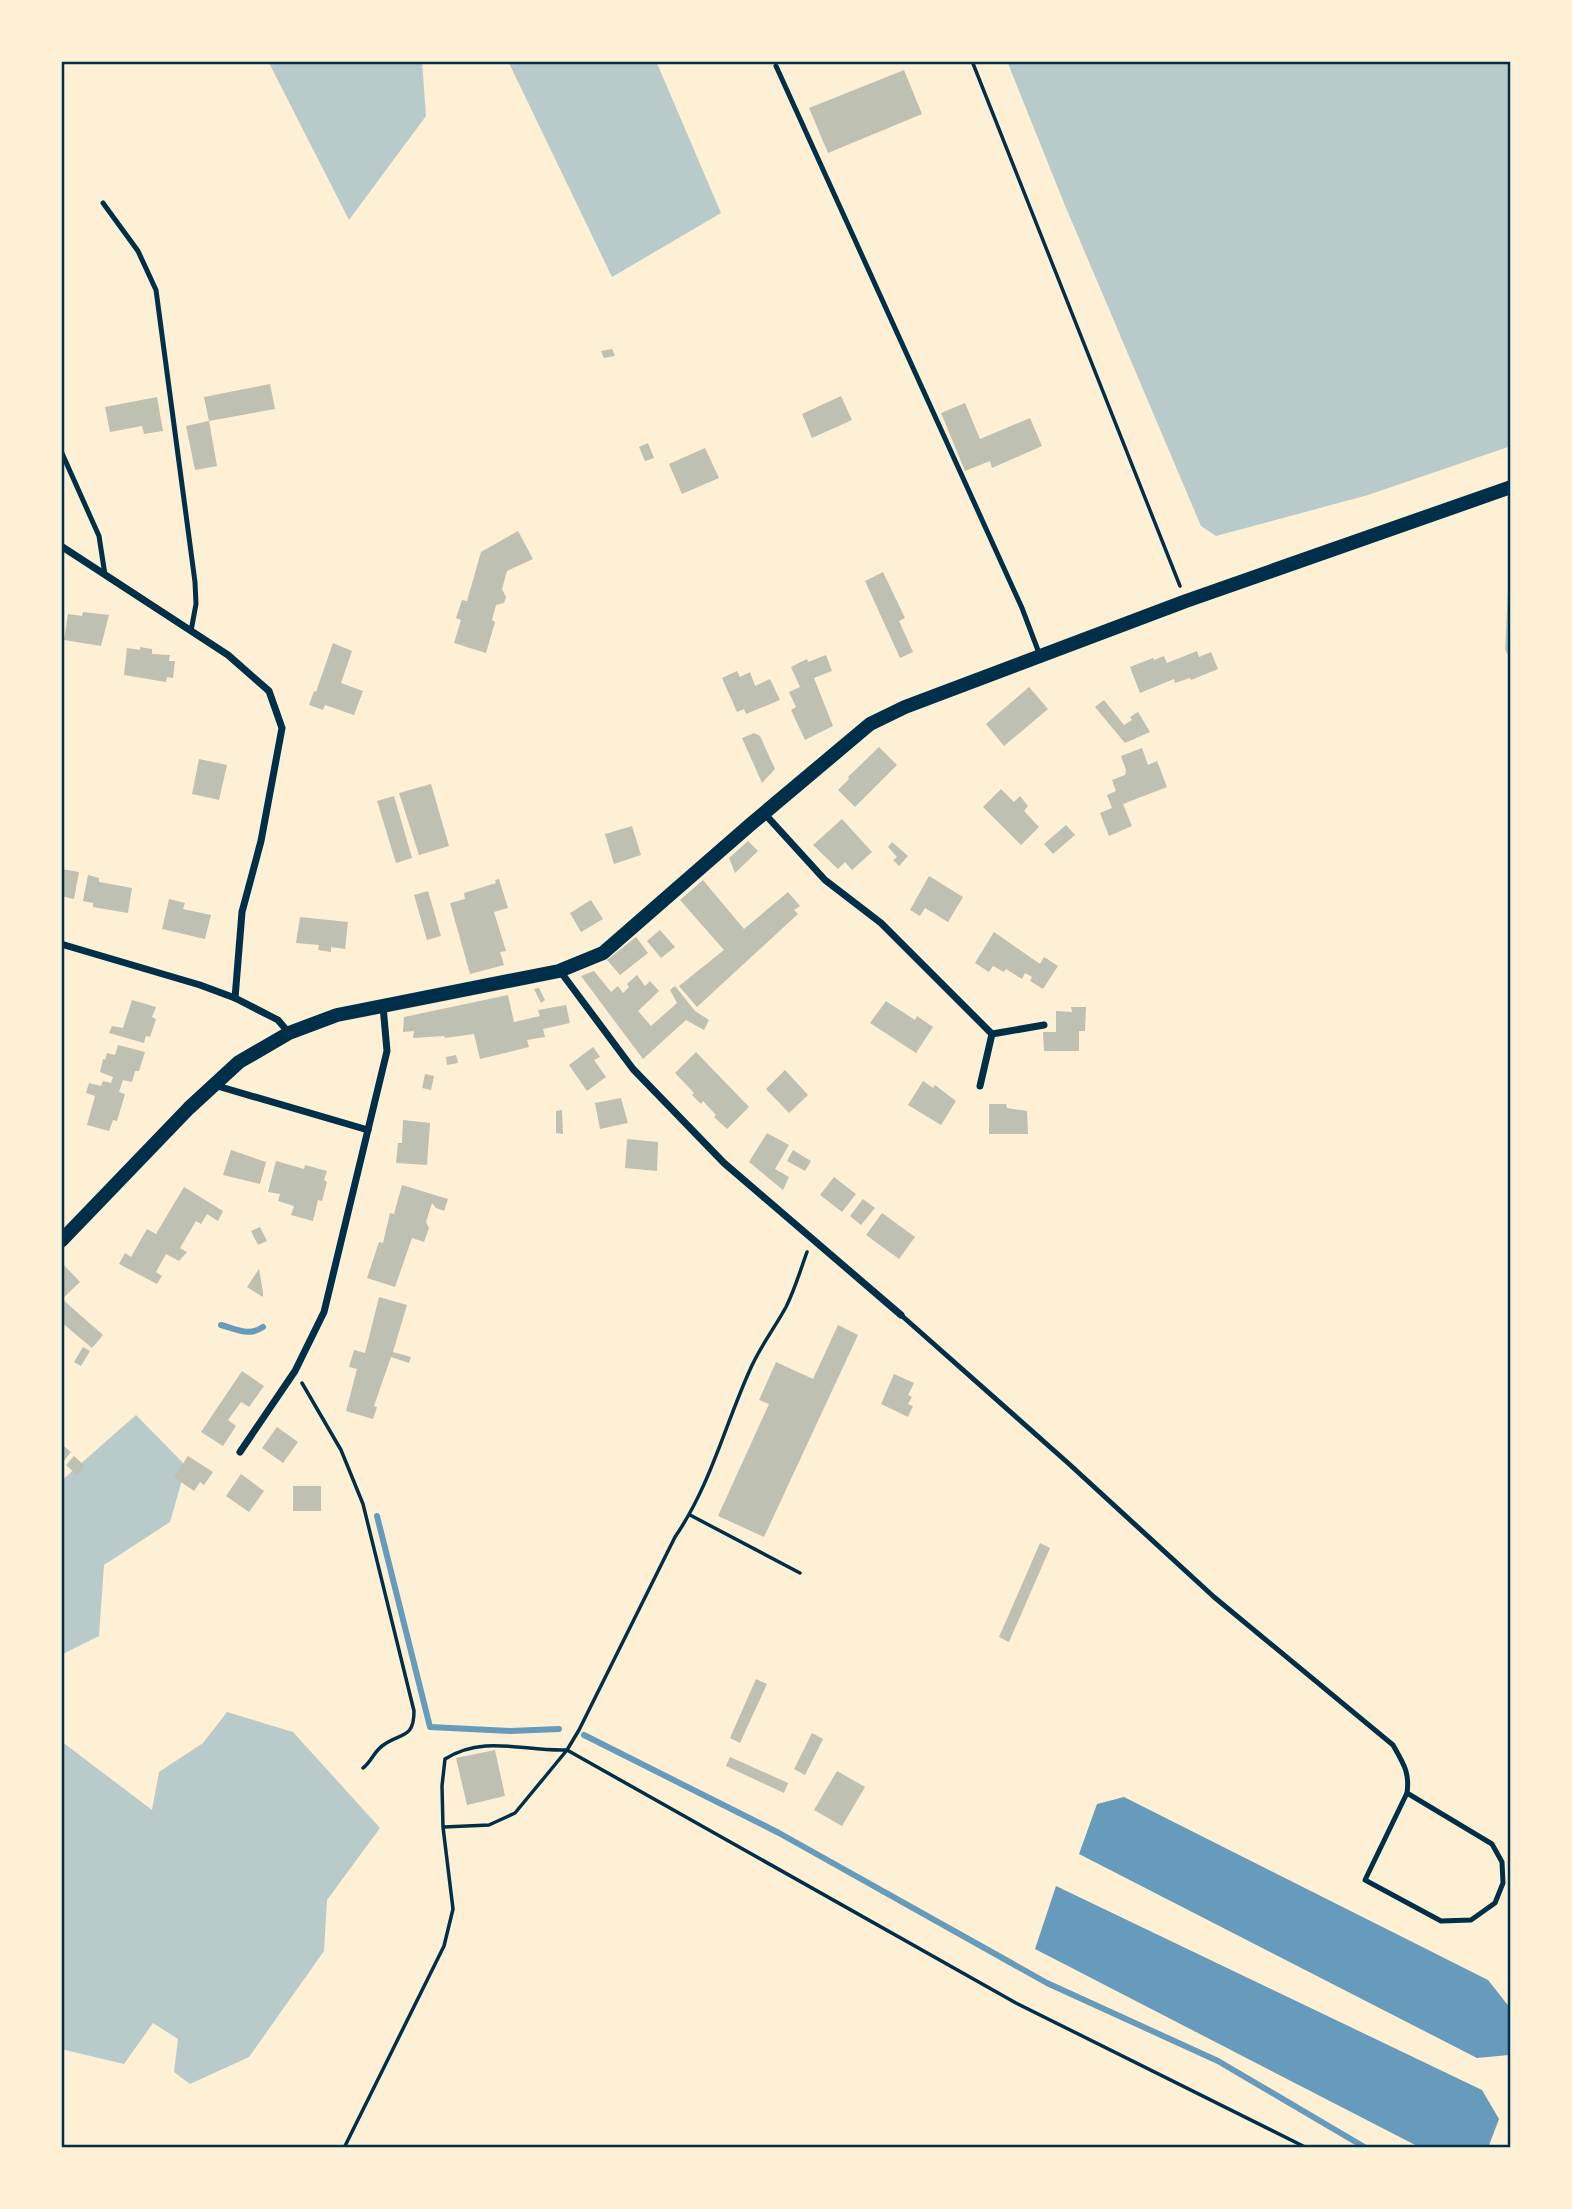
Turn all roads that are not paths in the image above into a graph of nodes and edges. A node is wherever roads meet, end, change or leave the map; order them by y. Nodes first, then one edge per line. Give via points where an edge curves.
1 (776, 66) dead end
2 (103, 203) dead end
3 (61, 451) edge
4 (1511, 487) edge
5 (61, 546) edge
6 (105, 575) junction
7 (191, 631) junction
8 (1040, 656) junction
9 (764, 813) junction
10 (61, 944) edge
11 (559, 971) junction
12 (235, 998) junction
13 (383, 1005) junction
14 (1044, 1024) dead end
15 (289, 1033) junction
16 (992, 1034) junction
17 (213, 1085) junction
18 (980, 1087) dead end
19 (368, 1130) junction
20 (61, 1241) edge
21 (901, 1315) joint
22 (240, 1452) dead end
23 (1407, 1793) junction

1 - 8 lane
2 - 7 lane via 138,251 156,290 195,582
3 - 6 lane via 99,536
4 - 8 main road
5 - 6 street
6 - 7 street
7 - 12 street via 228,655 269,691 282,728 242,912
8 - 9 main road via 905,706 870,724
9 - 11 main road via 603,953
9 - 16 street via 825,880 881,923
10 - 12 street
11 - 13 main road
11 - 21 street via 633,1069 724,1163
12 - 15 street via 278,1020
13 - 15 main road via 337,1015
13 - 19 street via 387,1051
14 - 16 street
15 - 17 main road via 239,1062
16 - 18 street
17 - 19 street
17 - 20 main road
19 - 22 street via 324,1312 295,1371
21 - 23 lane via 1214,1597 1393,1745 1406,1768
23 - 23 lane via 1365,1880 1441,1921 1471,1920 1495,1903 1503,1883 1502,1862 1492,1844

